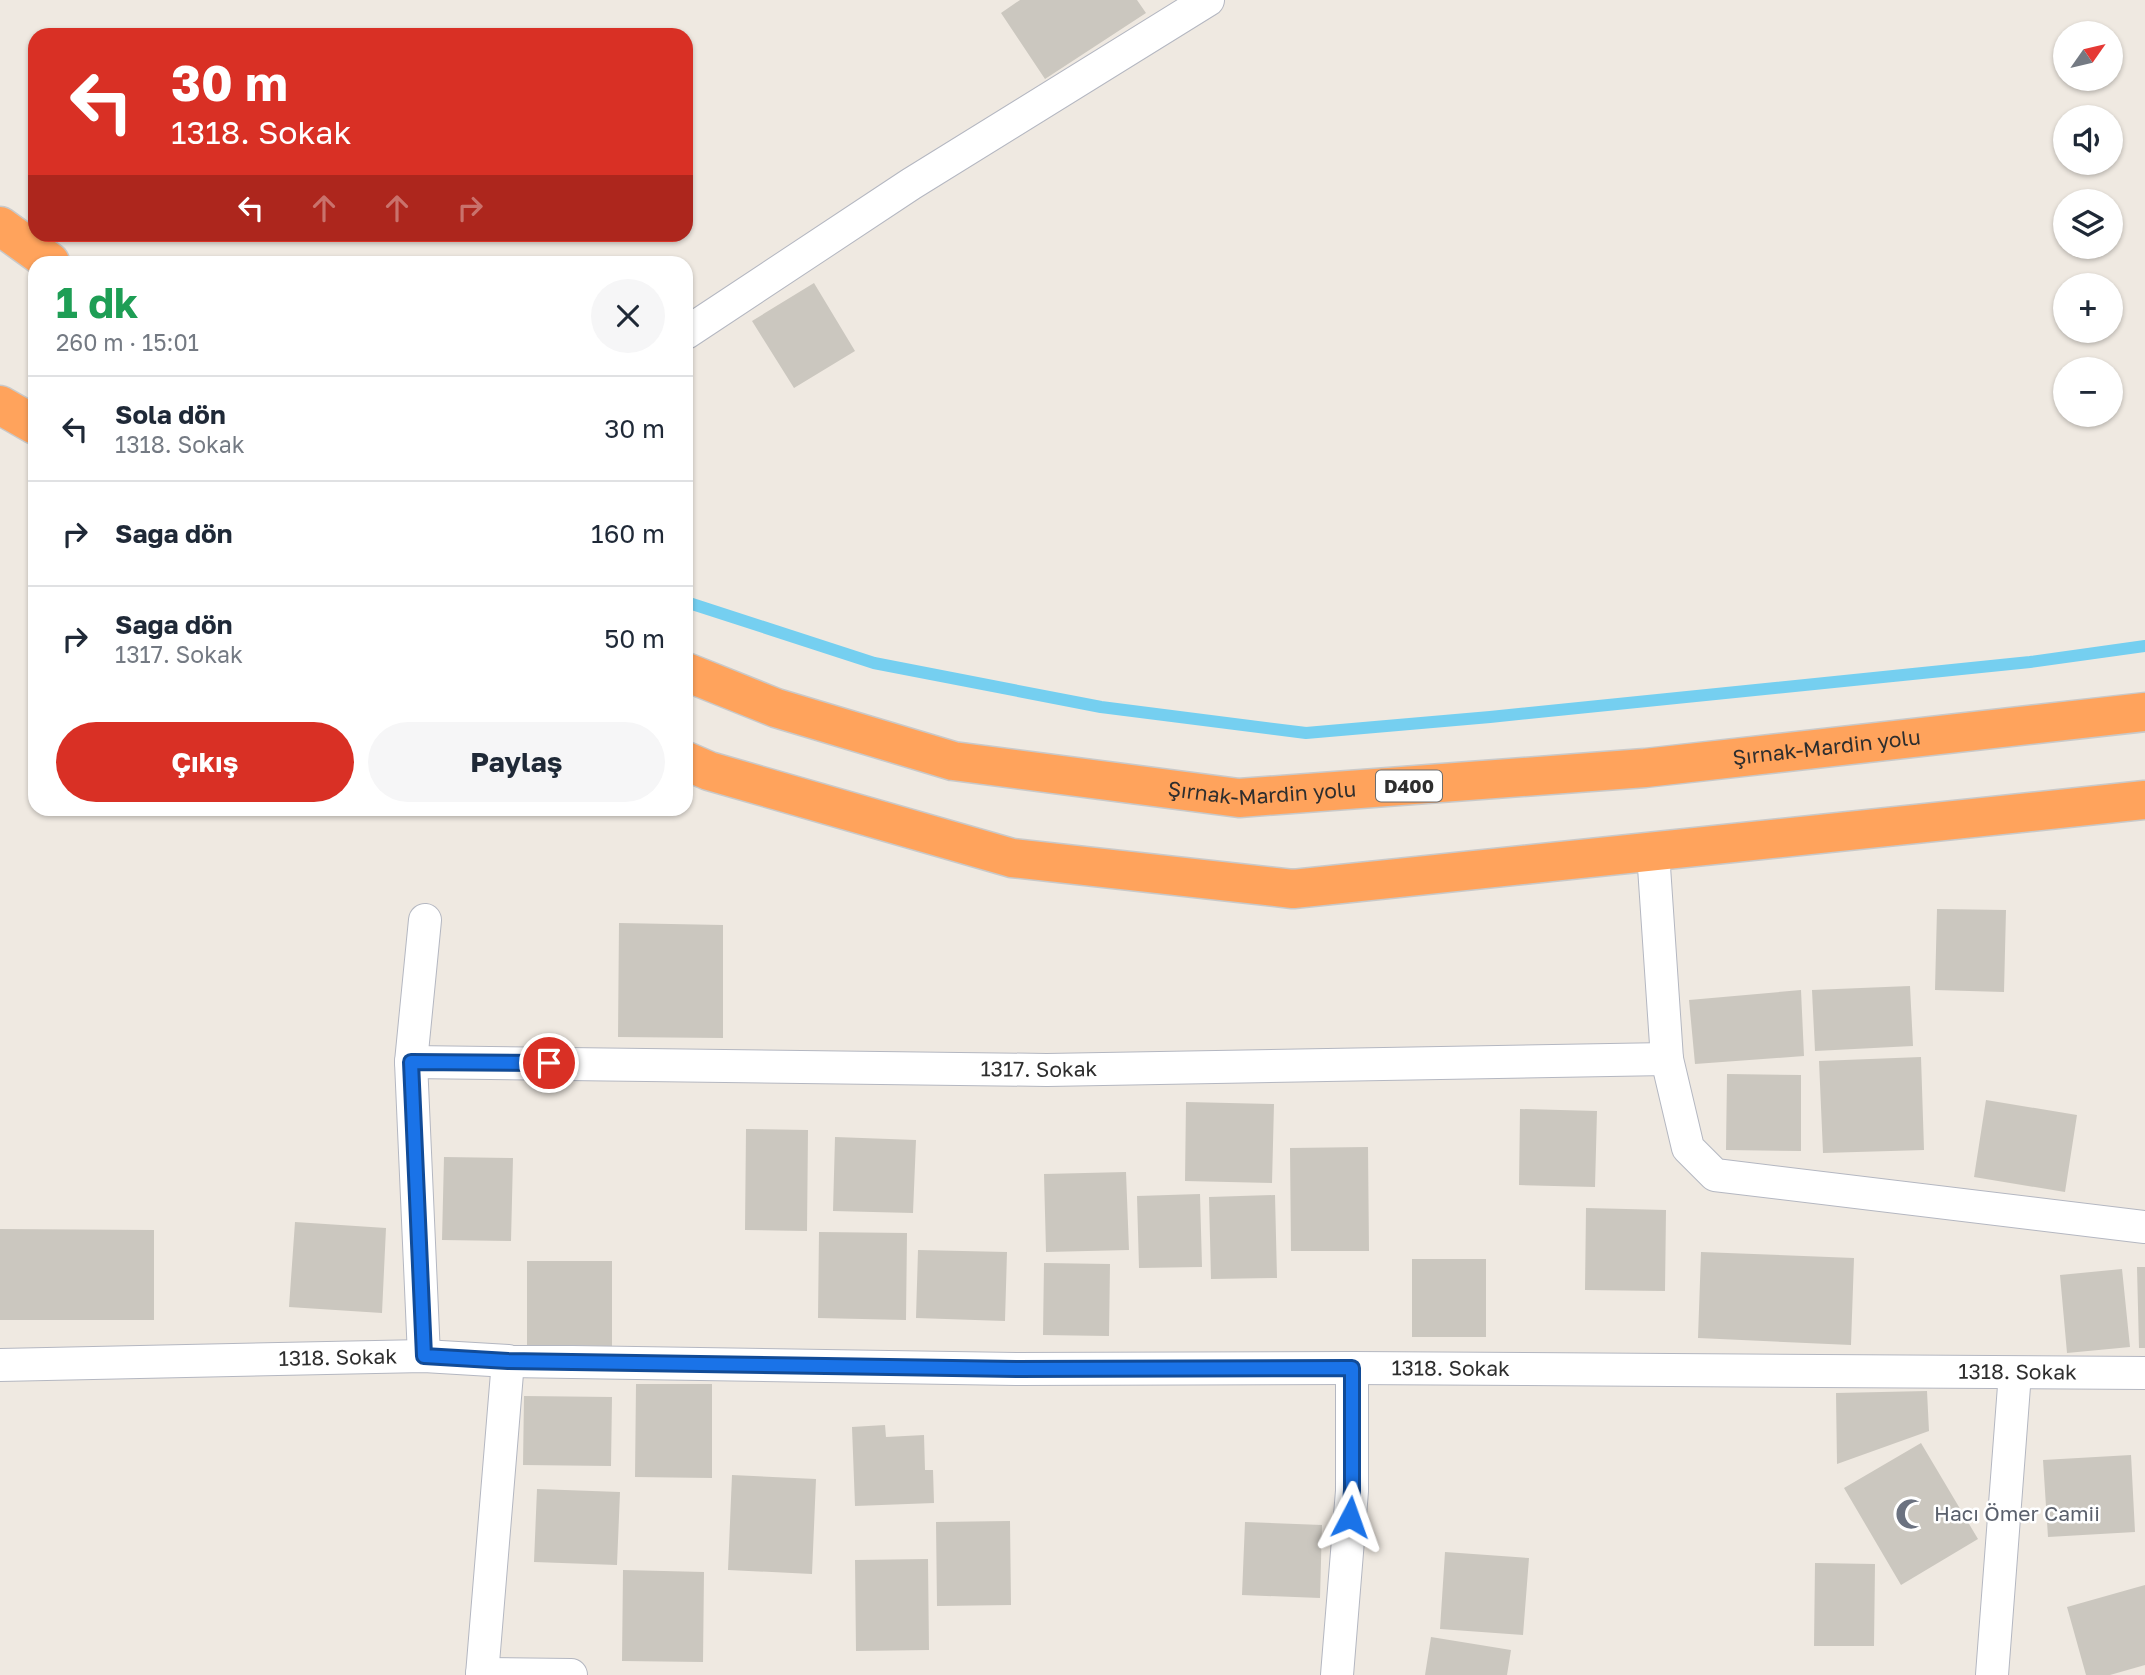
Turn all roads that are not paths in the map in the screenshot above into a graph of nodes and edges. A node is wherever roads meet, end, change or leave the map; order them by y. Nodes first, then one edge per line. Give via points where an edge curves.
1 (1209, 0) edge
2 (0, 226) edge
3 (42, 256) edge
4 (693, 328) edge
5 (0, 405) edge
6 (28, 421) edge
7 (693, 675) edge
8 (2145, 712) edge
9 (693, 764) edge
10 (2145, 800) edge
11 (1653, 852) junction
12 (425, 920) dead end
13 (1667, 1059) junction
14 (411, 1062) junction
15 (2145, 1227) edge
16 (424, 1356) junction
17 (508, 1361) junction
18 (0, 1365) edge
19 (1352, 1368) junction
20 (2015, 1373) junction
21 (2145, 1373) edge
22 (482, 1674) edge
23 (571, 1675) edge
24 (1337, 1675) edge
25 (1992, 1675) edge

1 - 4 street via 912,184
2 - 3 highway
5 - 6 highway
7 - 8 highway, Şırnak-Mardin yolu / D400 via 776,708 953,761 1239,798 1645,768
9 - 11 highway via 1012,859 1293,889
10 - 11 highway
11 - 13 street
12 - 14 street
13 - 14 street, 1317. Sokak via 1048,1070
13 - 15 street via 1688,1148 1715,1175
14 - 16 street
16 - 17 street, 1318. Sokak
16 - 18 street, 1318. Sokak
17 - 19 street, 1318. Sokak via 1016,1369
17 - 22 street
19 - 20 street, 1318. Sokak
19 - 24 street via 1352,1490
20 - 21 street, 1318. Sokak
20 - 25 street
22 - 23 street

